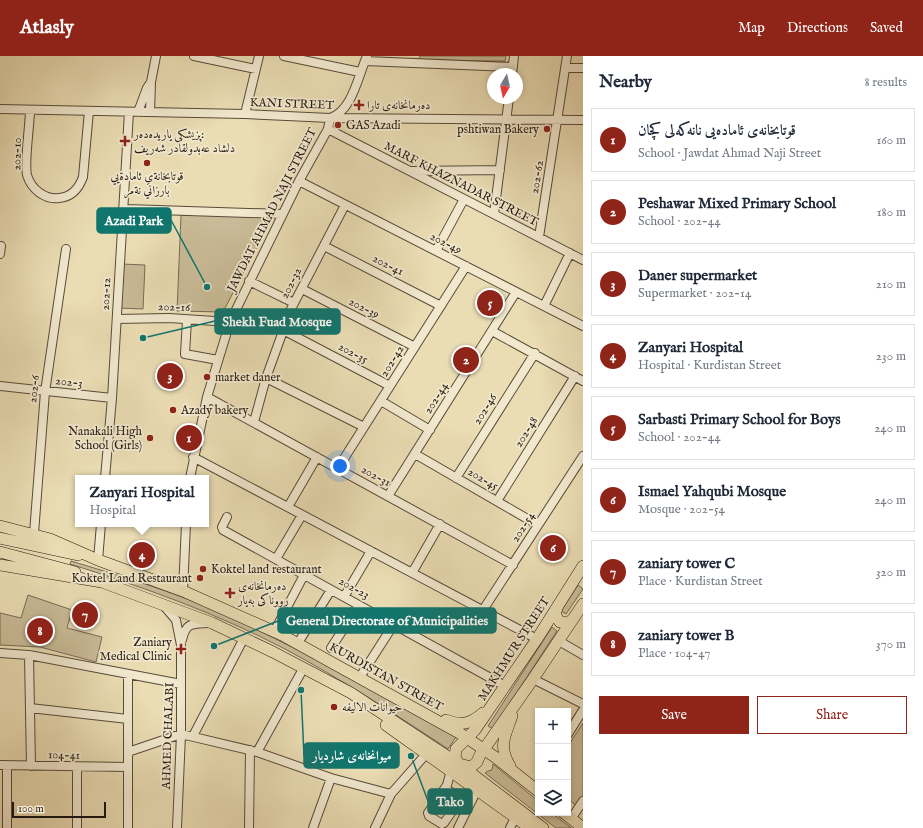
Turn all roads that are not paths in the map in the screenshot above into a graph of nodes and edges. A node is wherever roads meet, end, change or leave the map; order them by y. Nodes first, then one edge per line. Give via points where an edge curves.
1 (156, 56) edge
2 (194, 56) edge
3 (259, 56) edge
4 (284, 56) edge
5 (514, 56) edge
6 (567, 56) edge
7 (366, 58) edge
8 (415, 59) edge
9 (256, 68) junction
10 (488, 68) edge
11 (512, 68) edge
12 (565, 68) junction
13 (583, 68) edge
14 (360, 72) junction
15 (151, 82) junction
16 (508, 104) edge
17 (0, 109) edge
18 (30, 110) junction
19 (89, 111) junction
20 (129, 112) junction
21 (138, 112) junction
22 (150, 112) junction
23 (245, 114) junction
24 (330, 118) junction
25 (506, 120) junction
26 (558, 120) junction
27 (583, 120) edge
28 (328, 129) junction
29 (500, 170) junction
30 (411, 172) junction
31 (299, 181) junction
32 (464, 199) junction
33 (345, 204) junction
34 (123, 210) junction
35 (282, 214) junction
36 (494, 214) junction
37 (539, 237) junction
38 (324, 246) junction
39 (66, 249) dead end
40 (436, 251) junction
41 (570, 254) junction
42 (583, 260) edge
43 (466, 266) junction
44 (249, 280) junction
45 (302, 289) junction
46 (516, 292) junction
47 (294, 303) junction
48 (441, 306) junction
49 (544, 306) junction
50 (117, 319) junction
51 (187, 320) junction
52 (230, 322) junction
53 (583, 326) edge
54 (283, 330) junction
55 (492, 331) junction
56 (414, 347) junction
57 (535, 353) junction
58 (218, 360) junction
59 (575, 376) junction
60 (266, 378) junction
61 (583, 380) edge
62 (0, 386) edge
63 (390, 386) junction
64 (45, 392) junction
65 (207, 396) junction
66 (112, 398) junction
67 (381, 401) junction
68 (254, 422) junction
69 (364, 427) junction
70 (430, 430) junction
71 (415, 454) junction
72 (317, 457) junction
73 (193, 458) junction
74 (582, 461) edge
75 (338, 468) junction
76 (105, 475) edge
77 (190, 475) edge
78 (456, 478) junction
79 (388, 496) junction
80 (497, 501) junction
81 (288, 507) junction
82 (302, 515) junction
83 (227, 518) dead end
84 (440, 524) junction
85 (538, 525) junction
86 (0, 526) edge
87 (101, 527) edge
88 (186, 527) edge
89 (34, 533) junction
90 (0, 538) edge
91 (371, 551) junction
92 (0, 552) edge
93 (276, 559) junction
94 (98, 560) junction
95 (513, 564) junction
96 (0, 565) edge
97 (583, 566) edge
98 (412, 573) junction
99 (304, 575) junction
100 (102, 582) junction
101 (331, 590) junction
102 (183, 591) junction
103 (344, 597) junction
104 (162, 604) junction
105 (583, 604) edge
106 (359, 605) junction
107 (556, 608) junction
108 (483, 610) junction
109 (574, 618) junction
110 (212, 623) junction
111 (394, 624) junction
112 (274, 632) junction
113 (244, 638) junction
114 (537, 639) junction
115 (559, 641) junction
116 (298, 643) junction
117 (182, 644) junction
118 (331, 648) dead end
119 (0, 653) edge
120 (29, 655) junction
121 (583, 655) edge
122 (303, 669) junction
123 (128, 675) junction
124 (360, 677) junction
125 (319, 678) junction
126 (533, 679) junction
127 (181, 684) junction
128 (505, 686) junction
129 (583, 704) edge
130 (492, 705) junction
131 (516, 705) junction
132 (30, 708) junction
133 (583, 710) edge
134 (428, 714) junction
135 (128, 719) junction
136 (571, 729) edge
137 (181, 734) junction
138 (193, 736) junction
139 (473, 746) junction
140 (254, 751) junction
141 (128, 752) junction
142 (427, 753) junction
143 (4, 766) edge
144 (31, 766) junction
145 (77, 767) junction
146 (128, 767) junction
147 (455, 767) junction
148 (512, 770) junction
149 (330, 778) junction
150 (447, 785) junction
151 (535, 786) edge
152 (478, 790) junction
153 (391, 794) junction
154 (462, 797) junction
155 (583, 801) edge
156 (571, 813) edge
157 (568, 816) edge
158 (512, 823) edge
159 (7, 828) edge
160 (77, 828) edge
161 (128, 828) edge
162 (177, 828) edge
163 (249, 828) edge
164 (313, 828) edge
165 (375, 828) edge
166 (458, 828) edge
167 (530, 828) edge
168 (543, 828) edge
169 (582, 828) edge

1 - 15 street
2 - 9 street
3 - 9 street
4 - 14 street
5 - 11 street
6 - 12 street, 202-62
7 - 8 street
7 - 14 street, JAWDAT AHMAD NAJI STREET
8 - 10 street
9 - 23 street
12 - 13 street
12 - 26 street, 202-62
14 - 24 street, JAWDAT AHMAD NAJI STREET via 345,109
15 - 21 street
15 - 22 street
16 - 25 street
17 - 18 street, KANI STREET
18 - 19 street, KANI STREET
18 - 19 street, 202-10 via 27,175 37,191 45,197 54,199 64,198 80,186
19 - 20 street, KANI STREET
20 - 21 street, KANI STREET
20 - 34 street, 202-12
21 - 22 street, KANI STREET
22 - 23 street, KANI STREET
23 - 24 street, KANI STREET
24 - 25 street, KANI STREET
24 - 28 street, JAWDAT AHMAD NAJI STREET
25 - 26 street, KANI STREET
25 - 29 street
26 - 27 street, KANI STREET
26 - 37 street, 202-62
28 - 30 street, MARF KHAZNADAR STREET
28 - 31 street, JAWDAT AHMAD NAJI STREET
29 - 30 street
29 - 36 street
30 - 32 street, MARF KHAZNADAR STREET
31 - 33 street, 202-49
31 - 35 street, JAWDAT AHMAD NAJI STREET
32 - 36 street, MARF KHAZNADAR STREET
32 - 40 street
33 - 38 street, 202-32
33 - 40 street, 202-49
34 - 35 street
34 - 50 street, 202-12
35 - 44 street, JAWDAT AHMAD NAJI STREET
36 - 37 street, MARF KHAZNADAR STREET
37 - 41 street, MARF KHAZNADAR STREET
38 - 45 street, 202-32
38 - 48 street, 202-41
39 - 64 street, 202-6
40 - 43 street, 202-49
41 - 42 street, MARF KHAZNADAR STREET
41 - 49 street
43 - 46 street, 202-49
43 - 48 street, 202-42
44 - 47 street
44 - 52 street, JAWDAT AHMAD NAJI STREET
45 - 47 street, 202-32
45 - 56 street, 202-39
46 - 49 street, 202-49
46 - 55 street, 202-44
47 - 54 street, 202-32
48 - 56 street, 202-42
49 - 53 street, 202-49
50 - 51 street, 202-16
50 - 66 street, 202-12
51 - 52 street, 202-16
51 - 58 street via 185,354
52 - 58 street, JAWDAT AHMAD NAJI STREET
54 - 60 street, 202-32
54 - 63 street, 202-35
55 - 57 street
55 - 70 street, 202-44
56 - 63 street, 202-42
57 - 59 street
57 - 78 street, 202-46
58 - 65 street, JAWDAT AHMAD NAJI STREET
59 - 61 street
59 - 80 street, 202-48
60 - 68 street, 202-32
60 - 69 street
62 - 64 street, 202-3
63 - 67 street, 202-42
64 - 66 street, 202-3
64 - 89 street, 202-6
65 - 68 street, 202-31
65 - 73 street, JAWDAT AHMAD NAJI STREET
66 - 76 street, 202-12
67 - 69 street, 202-42
67 - 70 street
68 - 72 street, 202-31
69 - 75 street, 202-42
70 - 71 street, 202-44
71 - 78 street, 202-45
71 - 79 street, 202-44
72 - 75 street, 202-31
72 - 81 street
73 - 77 street, JAWDAT AHMAD NAJI STREET
73 - 81 street
74 - 85 street, 202-54
75 - 79 street, 202-31
78 - 80 street, 202-45
79 - 84 street, 202-31
80 - 85 street, 202-45
81 - 82 street
82 - 91 street
82 - 93 street
83 - 93 street, 202-23 via 222,526 223,530
84 - 95 street, 202-31
84 - 98 street
85 - 95 street, 202-54
86 - 89 highway, KURDISTAN STREET
87 - 94 street
88 - 102 street
89 - 94 highway, KURDISTAN STREET
90 - 94 highway, KURDISTAN STREET
91 - 98 street
91 - 103 street
92 - 100 highway
93 - 99 street, 202-23
94 - 102 highway, KURDISTAN STREET
95 - 108 street, 202-54
96 - 100 highway
97 - 107 highway, MAKHMUR STREET
98 - 108 street
99 - 101 street, 202-23
99 - 112 street
100 - 104 highway
101 - 103 street, 202-23
101 - 116 street
102 - 112 highway, KURDISTAN STREET
103 - 106 street, 202-23
104 - 110 highway
104 - 117 street via 176,620
105 - 109 highway, MAKHMUR STREET
106 - 111 street, 202-23
106 - 118 street
107 - 109 highway via 555,615 560,622 568,623
107 - 114 highway, MAKHMUR STREET
108 - 114 street
109 - 115 highway, MAKHMUR STREET
110 - 113 highway
110 - 117 street via 188,626
111 - 124 street
111 - 128 street, 202-23
112 - 116 highway, KURDISTAN STREET
113 - 122 highway
113 - 138 street
114 - 128 highway, MAKHMUR STREET
115 - 121 street
115 - 126 highway, MAKHMUR STREET
116 - 124 highway, KURDISTAN STREET
117 - 127 street, AHMED CHALABI
119 - 120 street
120 - 123 street
120 - 132 street
122 - 125 highway
122 - 140 street
123 - 127 street
123 - 135 street
124 - 134 highway, KURDISTAN STREET
125 - 142 highway
125 - 147 highway via 351,693
126 - 129 street
126 - 131 highway, MAKHMUR STREET
127 - 137 street, AHMED CHALABI
128 - 130 highway, MAKHMUR STREET
130 - 134 highway via 472,722 465,724 457,724
130 - 139 highway, MAKHMUR STREET
131 - 139 highway, MAKHMUR STREET
131 - 148 highway via 503,745 503,754
132 - 135 street
132 - 144 street
133 - 136 street
134 - 139 highway, KURDISTAN STREET
135 - 141 street
137 - 138 street
137 - 141 street
137 - 162 street, AHMED CHALABI
138 - 140 street
139 - 147 highway, MAKHMUR STREET via 459,746 455,753
139 - 147 highway, MAKHMUR STREET via 474,765
139 - 148 highway, KURDISTAN STREET
140 - 149 street
140 - 163 street
141 - 146 street
142 - 147 highway
142 - 153 street
143 - 144 street, 104-41
143 - 159 street
144 - 145 street, 104-41
145 - 146 street, 104-41
145 - 160 street
146 - 161 street
147 - 150 street
147 - 152 highway
147 - 168 highway
148 - 151 highway, KURDISTAN STREET
149 - 153 street
149 - 164 street
150 - 154 street via 446,789
150 - 154 street via 428,812 429,816 444,823
152 - 154 street
152 - 158 highway
152 - 166 street
153 - 165 street
155 - 156 street
157 - 169 highway
158 - 167 highway

